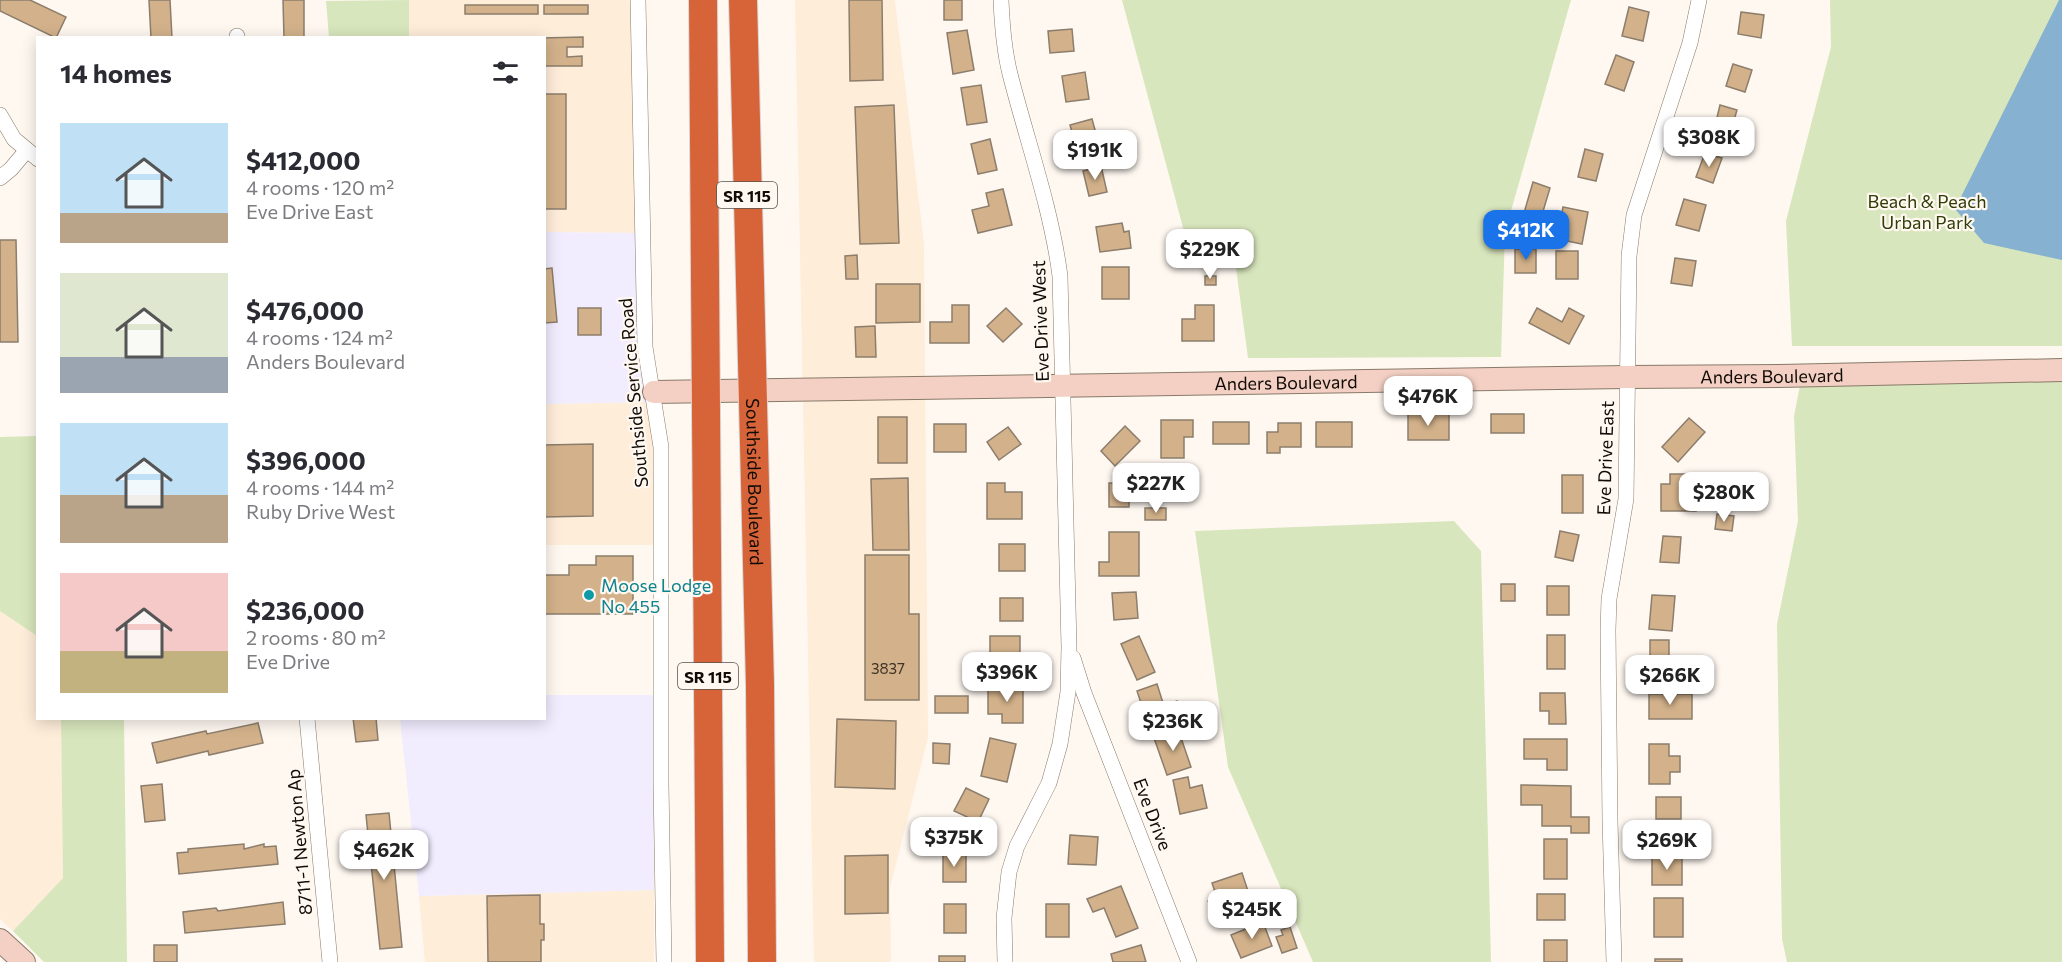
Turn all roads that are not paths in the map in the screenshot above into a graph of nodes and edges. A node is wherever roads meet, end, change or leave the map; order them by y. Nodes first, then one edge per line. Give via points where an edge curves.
1 (638, 0) edge
2 (703, 0) edge
3 (743, 0) edge
4 (1000, 0) edge
5 (1699, 0) edge
6 (0, 115) edge
7 (32, 155) edge
8 (0, 178) edge
9 (2062, 370) edge
10 (1626, 377) junction
11 (1063, 386) junction
12 (707, 390) junction
13 (752, 390) junction
14 (654, 392) junction
15 (1069, 647) junction
16 (308, 720) edge
17 (0, 940) edge
18 (24, 962) edge
19 (330, 962) edge
20 (664, 962) edge
21 (710, 962) edge
22 (762, 962) edge
23 (1005, 962) edge
24 (1189, 962) edge
25 (1614, 962) edge

1 - 14 street, Southside Service Road via 645,347
2 - 12 highway, SR 115
3 - 13 highway, Southside Boulevard / SR 115
4 - 11 street, Eve Drive West via 1010,72 1057,251
5 - 10 street, Eve Drive East via 1690,43 1634,215
6 - 7 street via 14,139
7 - 8 street
9 - 10 street, Anders Boulevard
10 - 11 street, Anders Boulevard
10 - 25 street, Eve Drive East via 1626,499 1609,598 1608,630
11 - 13 street, Anders Boulevard
11 - 15 street, Eve Drive West
12 - 13 street, Anders Boulevard
12 - 14 street, Anders Boulevard
12 - 21 highway, SR 115
13 - 22 highway, Southside Boulevard / SR 115
14 - 20 street, Southside Service Road via 661,447
15 - 23 street via 1068,692 1060,744 1049,783 1017,846 1009,872
15 - 24 street, Eve Drive
16 - 19 street, 8711-1 Newton Ap
17 - 18 street

